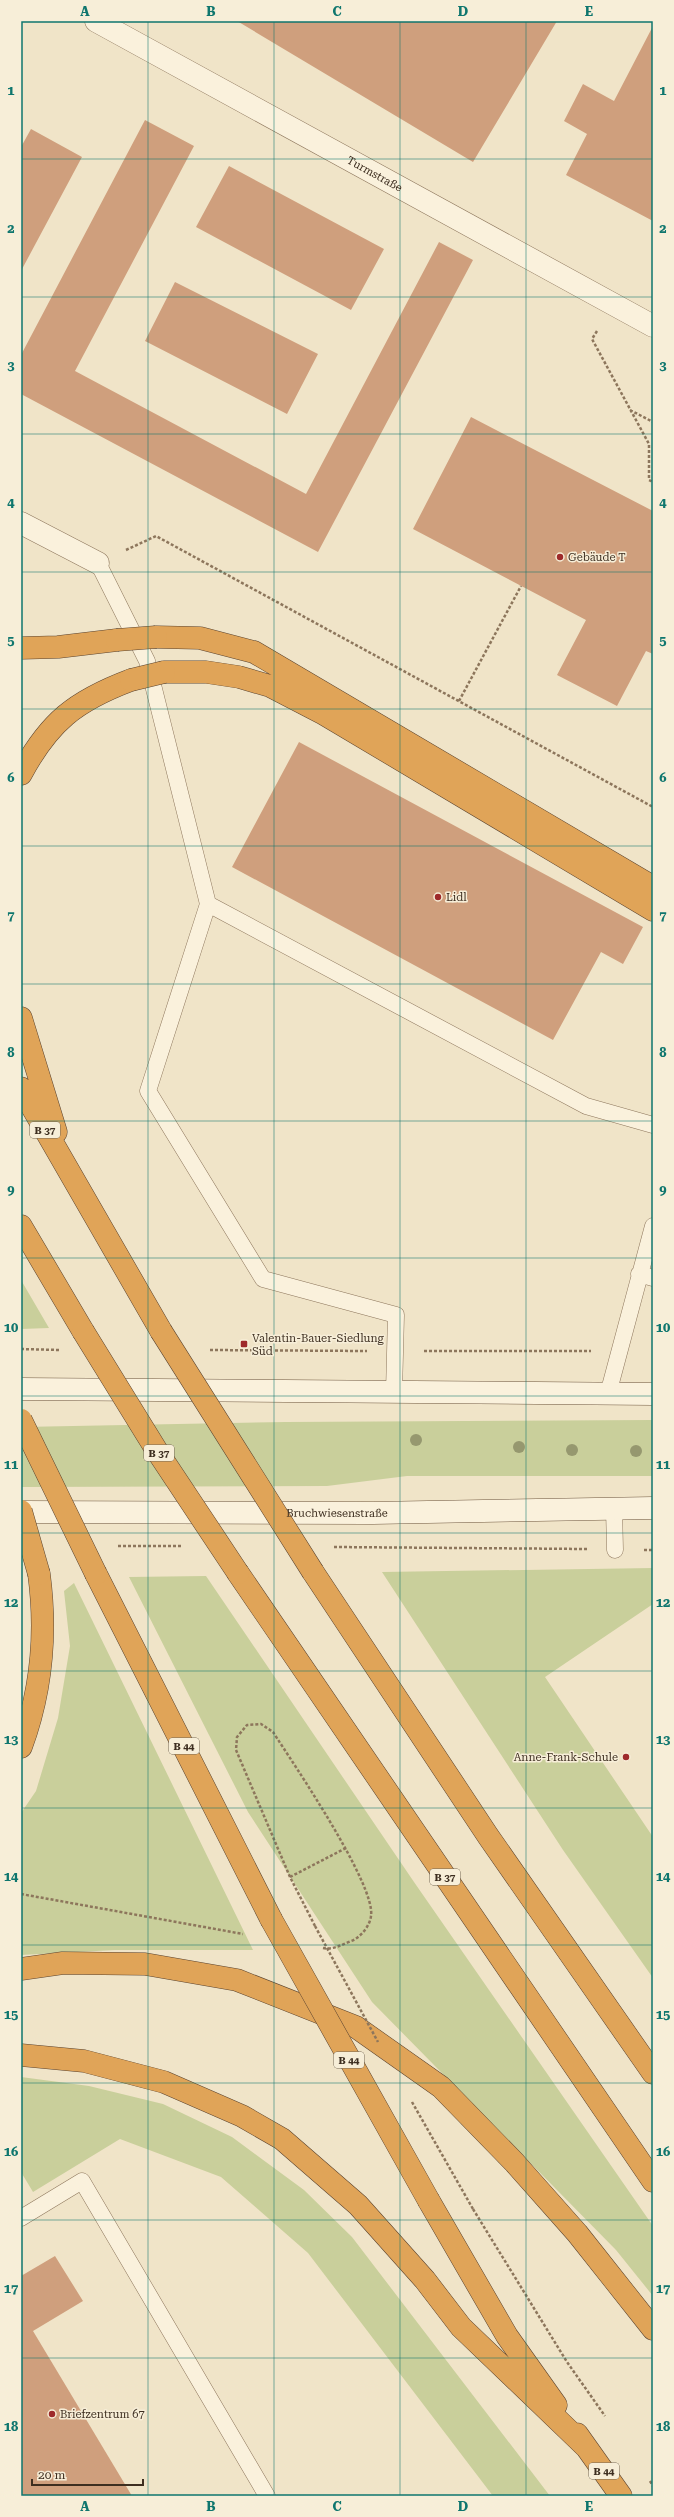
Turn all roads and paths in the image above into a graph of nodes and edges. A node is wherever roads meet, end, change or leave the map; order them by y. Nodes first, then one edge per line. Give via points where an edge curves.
1 (96, 21) edge
2 (613, 304) junction
3 (653, 326) edge
4 (630, 410) junction
5 (653, 422) edge
6 (653, 482) edge
7 (21, 523) edge
8 (98, 564) junction
9 (521, 586) dead end
10 (21, 648) edge
11 (459, 701) junction
12 (21, 774) edge
13 (653, 807) edge
14 (653, 887) edge
15 (208, 904) junction
16 (653, 910) edge
17 (21, 1018) edge
18 (21, 1088) edge
19 (653, 1125) edge
20 (69, 1173) junction
21 (21, 1226) edge
22 (653, 1226) edge
23 (646, 1276) edge
24 (21, 1389) edge
25 (394, 1392) junction
26 (608, 1394) junction
27 (653, 1394) edge
28 (21, 1420) edge
29 (614, 1508) junction
30 (653, 1508) edge
31 (21, 1511) edge
32 (332, 1547) dead end
33 (614, 1550) junction
34 (653, 1550) edge
35 (21, 1747) edge
36 (346, 1848) dead end
37 (290, 1877) dead end
38 (315, 1926) dead end
39 (21, 1969) edge
40 (381, 2048) dead end
41 (21, 2056) edge
42 (653, 2073) edge
43 (411, 2101) dead end
44 (653, 2181) edge
45 (21, 2218) edge
46 (653, 2329) edge
47 (608, 2421) dead end
48 (586, 2447) junction
49 (648, 2479) dead end
50 (653, 2486) edge
51 (267, 2496) edge
52 (621, 2496) edge

1 - 2 main road, Turmstraße
2 - 3 main road, Turmstraße
2 - 4 path via 592,339
4 - 5 path
4 - 6 path via 649,444 649,480
7 - 8 main road
8 - 11 path via 156,536
8 - 15 lane via 147,661
9 - 11 path
10 - 14 highway, bridge via 58,647 156,637 200,638 254,652
11 - 13 path
12 - 16 highway, bridge via 41,740 56,724 77,706 102,691 130,680 164,672 206,672 270,686 324,714
15 - 19 lane via 586,1106
15 - 25 lane via 148,1091 263,1279 396,1315
17 - 20 highway
18 - 20 highway, B 37
20 - 42 highway, B 37, bridge via 162,1331 313,1572 488,1836
21 - 44 highway, B 37, bridge via 157,1450 238,1573
22 - 23 lane
23 - 26 lane
24 - 25 main road
25 - 26 main road
26 - 27 main road
28 - 48 highway, B 44, bridge via 271,1919 428,2201 507,2336
29 - 30 main road, Bruchwiesenstraße
29 - 31 main road, Bruchwiesenstraße via 373,1513
29 - 33 lane
31 - 35 highway, bridge via 39,1574 44,1634 36,1701
32 - 33 path
33 - 34 path
36 - 37 path
38 - 40 path, bridge
39 - 46 highway via 63,1963 152,1965 237,1980 356,2027 441,2087 510,2157 577,2233
41 - 48 highway via 84,2061 164,2082 242,2116 282,2139 358,2205 425,2280 461,2327
43 - 47 path, bridge via 473,2209 567,2362
45 - 51 lane via 82,2181
48 - 52 highway, B 44
49 - 50 path

